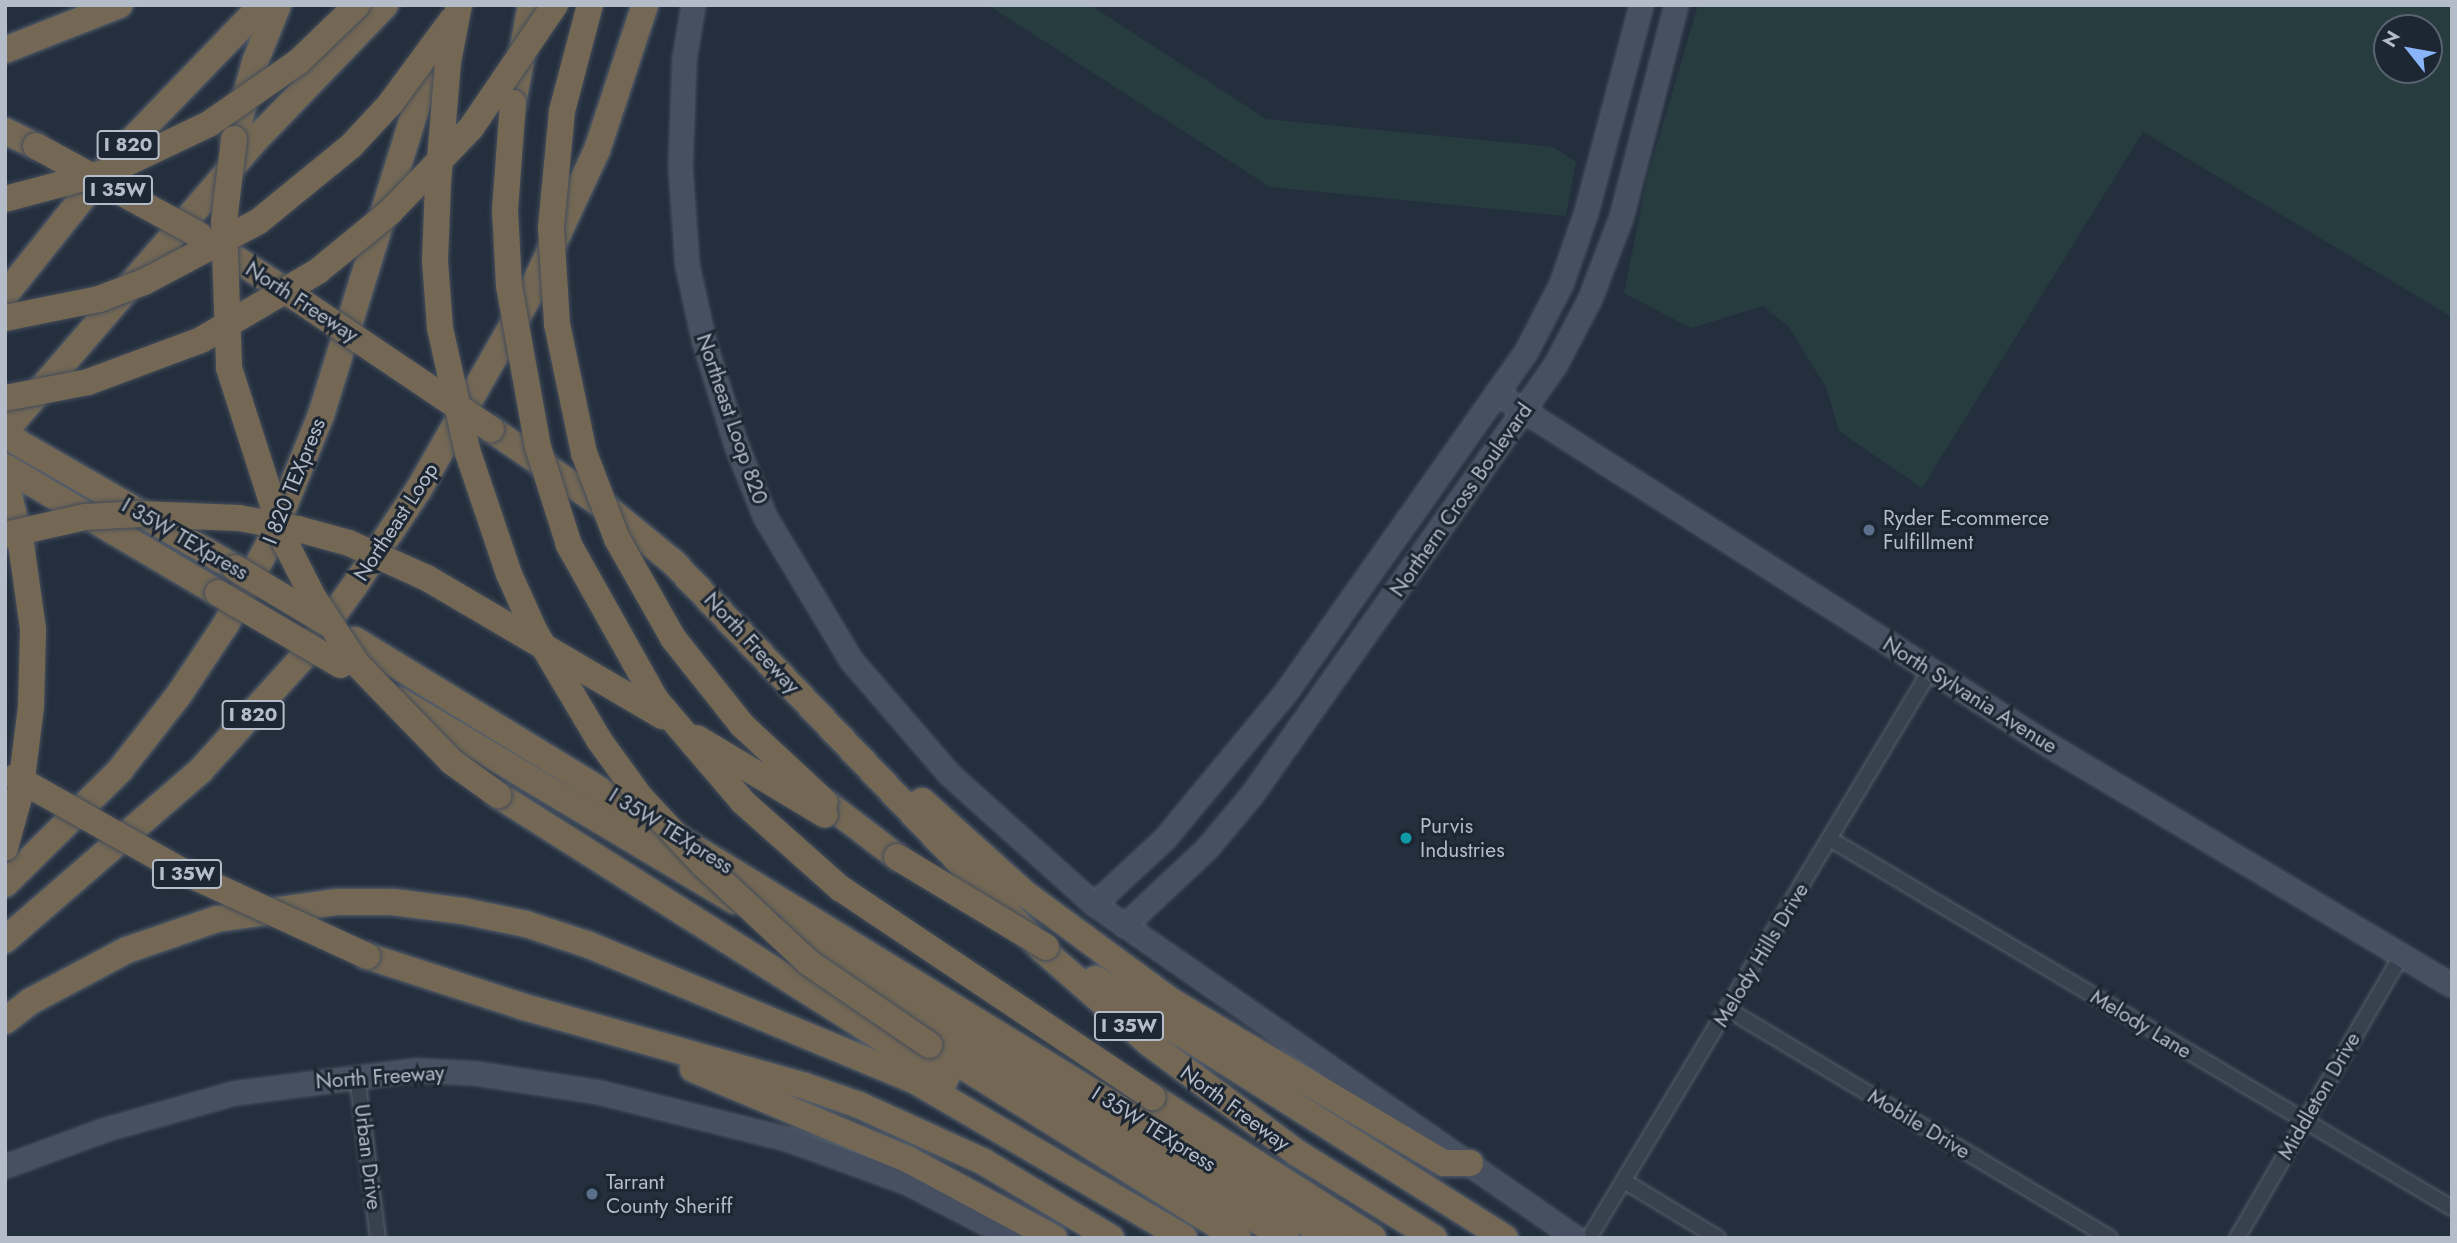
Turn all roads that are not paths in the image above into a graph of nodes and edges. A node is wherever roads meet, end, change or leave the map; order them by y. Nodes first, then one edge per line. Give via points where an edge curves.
1 (119, 5) edge
2 (262, 5) edge
3 (278, 5) edge
4 (357, 5) edge
5 (385, 5) edge
6 (451, 5) edge
7 (460, 5) edge
8 (531, 5) edge
9 (555, 5) edge
10 (590, 5) edge
11 (645, 5) edge
12 (694, 5) edge
13 (1641, 5) edge
14 (1676, 5) edge
15 (5, 50) edge
16 (5, 131) edge
17 (5, 199) edge
18 (5, 295) edge
19 (5, 318) edge
20 (1496, 393) junction
21 (5, 398) edge
22 (1524, 411) junction
23 (9, 436) edge
24 (5, 467) edge
25 (5, 479) edge
26 (5, 535) edge
27 (1328, 632) junction
28 (1352, 653) junction
29 (1930, 671) junction
30 (866, 765) junction
31 (10, 774) edge
32 (1830, 839) junction
33 (5, 848) edge
34 (897, 857) junction
35 (5, 884) edge
36 (1094, 904) junction
37 (1124, 926) junction
38 (5, 940) edge
39 (2402, 955) junction
40 (2452, 985) edge
41 (1729, 1010) junction
42 (5, 1021) edge
43 (657, 1045) junction
44 (358, 1076) junction
45 (2303, 1122) junction
46 (13, 1163) edge
47 (1470, 1163) junction
48 (1624, 1181) junction
49 (2452, 1208) edge
50 (378, 1238) edge
51 (1014, 1238) edge
52 (1054, 1238) edge
53 (1111, 1238) edge
54 (1184, 1238) edge
55 (1204, 1238) edge
56 (1238, 1238) edge
57 (1286, 1238) edge
58 (1331, 1238) edge
59 (1373, 1238) edge
60 (1434, 1238) edge
61 (1505, 1238) edge
62 (1576, 1238) edge
63 (1589, 1238) edge
64 (1718, 1238) edge
65 (2110, 1238) edge
66 (2237, 1238) edge

1 - 15 highway
2 - 18 highway, I 820 via 111,162
3 - 55 highway, bridge via 254,62 234,139 224,222 229,369 285,542 313,597 357,664 452,762 498,795
4 - 17 highway, bridge via 298,62 209,124 110,171
5 - 23 highway via 260,135
6 - 35 highway, I 820 TEXpress via 321,415 267,548 226,624 178,696 120,770
7 - 19 highway, bridge via 390,104 351,146 259,221 144,282 99,299
7 - 56 highway, bridge via 448,62 438,183 435,261 440,328 468,453 509,573 535,632 599,740 641,798 703,864 808,962 929,1045
8 - 59 highway, bridge via 518,69 507,174 513,318 530,414 569,545 656,700 701,756 792,848 898,929
9 - 21 highway, bridge via 471,128 390,212 318,271 201,340 88,382
10 - 34 highway, bridge via 562,111 552,193 552,265 568,387 597,494 651,604 721,700 829,805
11 - 38 highway, Northeast Loop / I 820 via 597,150 541,272 438,456 355,585 295,666 208,764
12 - 36 street, Northeast Loop 820 via 684,60 680,166 687,265 704,342 736,446 765,517 850,660 949,774
13 - 20 street, Northern Cross Boulevard via 1586,212 1561,284 1526,351
14 - 22 street, Northern Cross Boulevard via 1617,228 1590,298 1555,365
16 - 30 highway, North Freeway / I 35W, bridge via 199,235 608,509 673,562
20 - 22 street, North Sylvania Avenue
20 - 27 street, Northern Cross Boulevard
22 - 28 street, Northern Cross Boulevard
22 - 29 street, North Sylvania Avenue
23 - 58 highway, I 35W TEXpress, bridge via 355,640
24 - 57 highway, I 35W TEXpress, bridge
25 - 33 highway, bridge via 29,580 34,660 26,758
26 - 34 highway, bridge via 85,517 190,514 251,520 349,543 392,560 472,603
27 - 28 street
27 - 36 street, Northern Cross Boulevard via 1210,786 1165,838
28 - 37 street, Northern Cross Boulevard via 1252,794 1207,848
29 - 32 street, Melody Hills Drive
29 - 39 street, North Sylvania Avenue
30 - 47 highway via 906,784 1024,893 1171,1001 1444,1163
30 - 60 highway, North Freeway / I 35W via 1042,949 1149,1043 1297,1153
31 - 43 highway, I 35W, bridge via 180,870 367,956
32 - 41 street, Melody Hills Drive
32 - 45 street, Melody Lane
34 - 61 highway, bridge
36 - 37 street
37 - 47 street
39 - 40 street, North Sylvania Avenue
39 - 45 street, Middleton Drive
41 - 48 street, Melody Hills Drive
41 - 65 street, Mobile Drive
42 - 54 highway via 42,995 127,950 217,919 337,902 393,902 463,911 526,924 589,945 914,1080
43 - 52 highway via 684,1066 909,1160
43 - 53 highway, I 35W via 805,1086 923,1133 1015,1180
44 - 46 street, North Freeway via 233,1093
44 - 50 street, Urban Drive
44 - 51 street, North Freeway via 416,1070 540,1080 709,1117 851,1160 948,1201
45 - 49 street, Melody Lane
45 - 66 street, Middleton Drive
47 - 62 street
48 - 63 street, Melody Hills Drive
48 - 64 street

